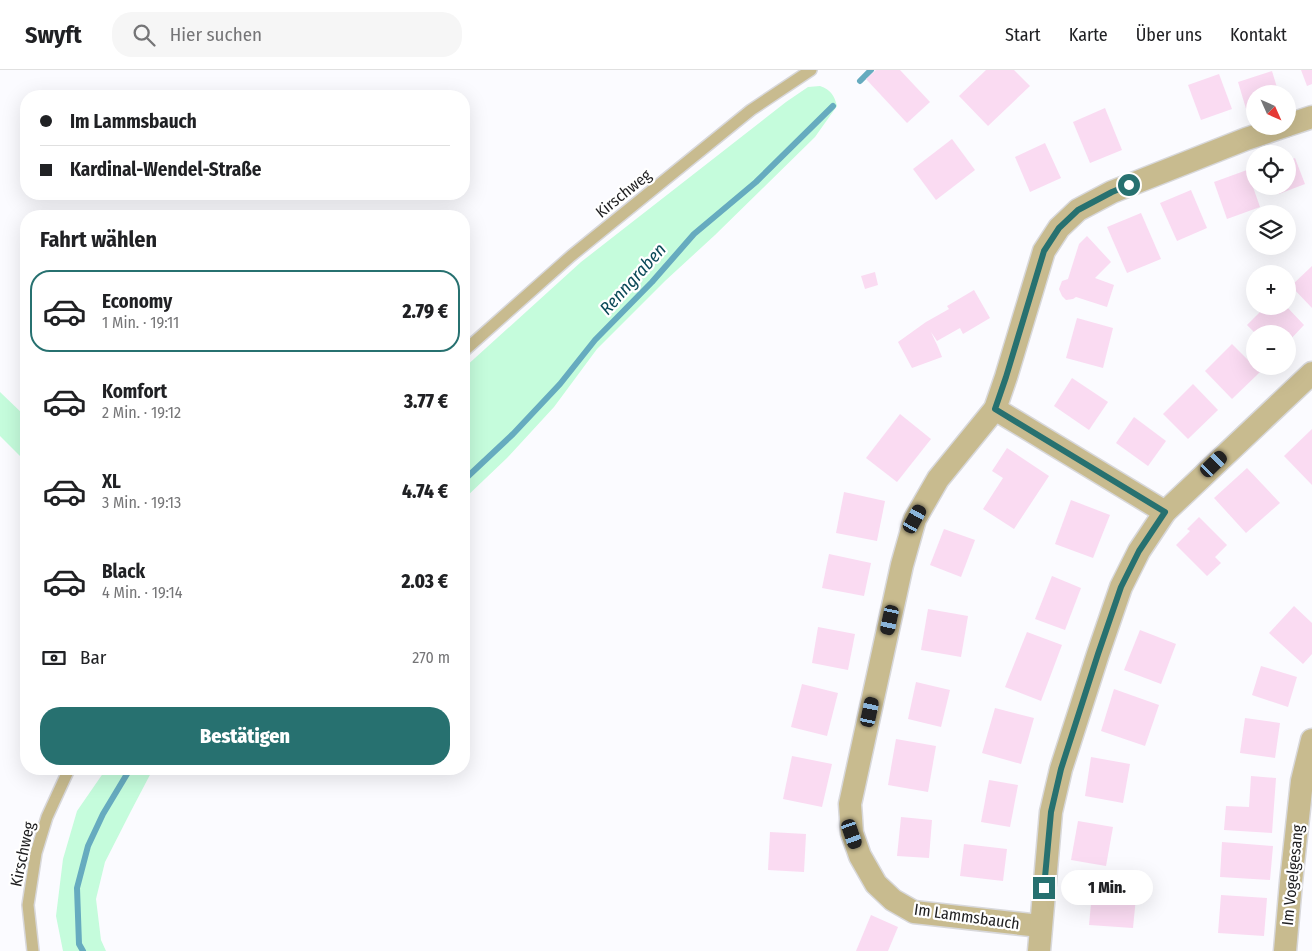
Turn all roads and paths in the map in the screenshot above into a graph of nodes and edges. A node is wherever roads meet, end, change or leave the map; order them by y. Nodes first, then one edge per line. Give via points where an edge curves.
1 (811, 70) edge
2 (1312, 117) edge
3 (1296, 123) edge
4 (1258, 135) edge
5 (470, 346) edge
6 (1309, 382) edge
7 (995, 409) junction
8 (1165, 512) junction
9 (1312, 740) edge
10 (66, 775) edge
11 (1040, 926) junction
12 (33, 951) edge
13 (1039, 951) edge
14 (1285, 951) edge

1 - 5 lane, Kirschweg via 751,110 571,256
2 - 3 street, Im Lammsbauch
4 - 7 street, Im Lammsbauch via 1112,192 1078,210 1059,228 1044,251
6 - 8 street
7 - 8 street
7 - 11 street, Im Lammsbauch via 938,479 915,519 850,804 852,834 876,884 893,900 914,912
8 - 11 street via 1139,551 1121,587 1061,769 1051,812
9 - 14 street, Im Vogelgesang via 1302,781
10 - 12 lane, Kirschweg via 47,817 36,854 28,905
11 - 13 street

